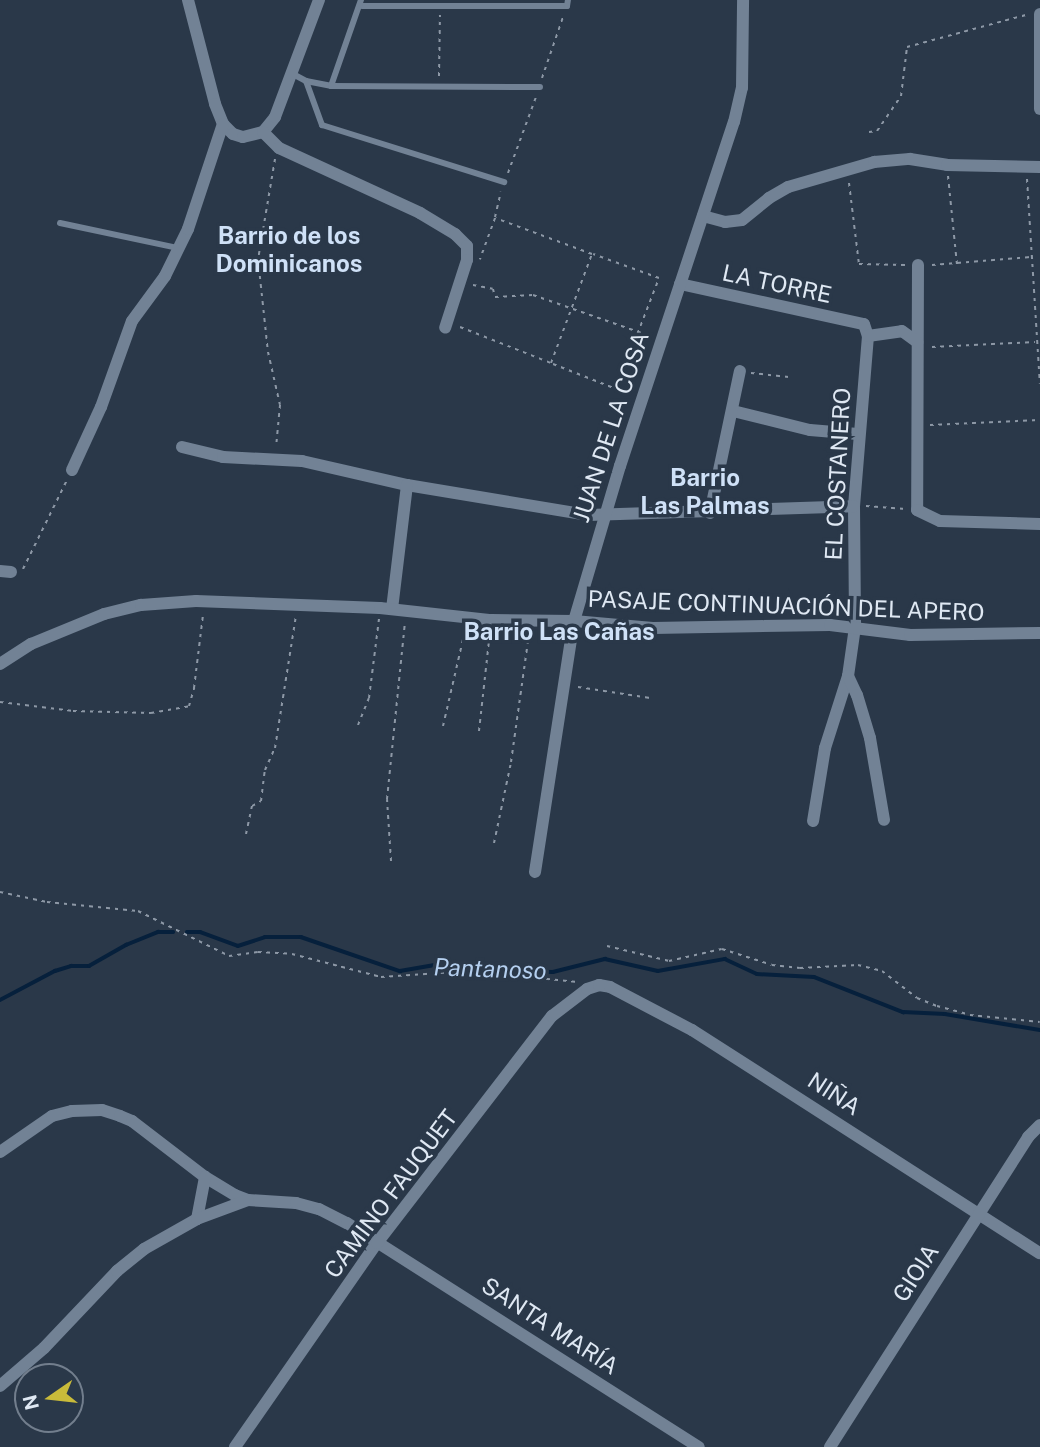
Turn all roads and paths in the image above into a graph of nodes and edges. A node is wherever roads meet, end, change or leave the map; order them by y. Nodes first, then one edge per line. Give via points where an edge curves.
1 (188, 0) edge
2 (319, 0) edge
3 (568, 0) edge
4 (743, 0) edge
5 (361, 3) edge
6 (440, 6) junction
7 (1037, 14) edge
8 (290, 73) junction
9 (306, 81) junction
10 (331, 86) junction
11 (439, 86) junction
12 (540, 87) dead end
13 (1040, 109) edge
14 (223, 124) junction
15 (263, 132) junction
16 (869, 132) dead end
17 (279, 148) junction
18 (1026, 164) junction
19 (947, 165) junction
20 (1040, 167) edge
21 (848, 168) junction
22 (504, 182) joint
23 (703, 216) junction
24 (495, 218) junction
25 (60, 223) dead end
26 (178, 248) junction
27 (592, 254) junction
28 (1031, 257) junction
29 (478, 262) dead end
30 (918, 265) junction
31 (957, 265) junction
32 (470, 284) dead end
33 (680, 285) junction
34 (918, 307) junction
35 (571, 308) junction
36 (450, 327) joint
37 (866, 330) junction
38 (902, 331) junction
39 (638, 332) junction
40 (661, 340) junction
41 (1036, 342) junction
42 (917, 345) junction
43 (551, 363) junction
44 (740, 371) joint
45 (789, 377) dead end
46 (1040, 384) edge
47 (733, 411) junction
48 (1040, 420) edge
49 (915, 426) junction
50 (859, 434) junction
51 (182, 447) dead end
52 (275, 458) junction
53 (72, 470) joint
54 (407, 485) junction
55 (854, 506) junction
56 (917, 510) junction
57 (710, 513) junction
58 (606, 516) junction
59 (1040, 524) edge
60 (6, 571) edge
61 (195, 601) junction
62 (298, 604) junction
63 (386, 609) junction
64 (407, 611) junction
65 (467, 616) junction
66 (491, 620) junction
67 (573, 621) junction
68 (531, 622) junction
69 (855, 627) junction
70 (1040, 633) edge
71 (0, 664) edge
72 (848, 676) junction
73 (563, 685) junction
74 (650, 698) dead end
75 (0, 702) edge
76 (358, 725) dead end
77 (443, 726) dead end
78 (479, 730) dead end
79 (884, 820) dead end
80 (813, 821) dead end
81 (246, 834) dead end
82 (494, 843) dead end
83 (391, 861) dead end
84 (535, 872) dead end
85 (0, 892) edge
86 (607, 946) dead end
87 (598, 985) junction
88 (1040, 1022) edge
89 (1040, 1125) edge
90 (0, 1152) edge
91 (205, 1177) junction
92 (248, 1200) junction
93 (979, 1213) junction
94 (197, 1219) junction
95 (377, 1243) junction
96 (1040, 1253) edge
97 (0, 1386) edge
98 (235, 1447) edge
99 (699, 1447) edge
100 (830, 1447) edge

1 - 14 street via 208,84
2 - 8 street
3 - 6 lane via 566,6
4 - 23 street, JUAN DE LA COSA via 742,88
5 - 6 lane
5 - 10 lane
6 - 11 path
7 - 13 street
7 - 16 path via 907,47 901,96 877,131
8 - 9 lane
8 - 15 street via 275,117
9 - 10 lane
9 - 22 lane via 323,125
10 - 11 lane
11 - 12 lane
14 - 15 street via 243,137
14 - 26 street
15 - 17 street
17 - 36 street via 420,213 467,246
17 - 52 path via 258,258 268,352 280,405
18 - 19 street
18 - 20 street
18 - 28 path
19 - 21 street via 910,159
19 - 31 path
21 - 23 street via 778,192 742,220 725,222
21 - 30 path via 859,264
22 - 24 path
23 - 33 street, JUAN DE LA COSA
24 - 27 path
24 - 29 path
25 - 26 lane
26 - 53 street via 165,276 132,321
27 - 35 path
27 - 39 path via 659,278
28 - 31 path
28 - 41 path
30 - 31 path
30 - 34 street
32 - 35 path via 493,289 495,297 533,295
33 - 37 street, LA TORRE
33 - 40 street, JUAN DE LA COSA
34 - 38 street
34 - 42 street
35 - 39 path
35 - 43 path
36 - 43 path
37 - 38 street
37 - 50 street, EL COSTANERO
38 - 42 street
39 - 40 path
39 - 43 path via 616,389
40 - 58 street, JUAN DE LA COSA
41 - 42 path
41 - 46 path
42 - 49 street
44 - 45 path
44 - 47 street
47 - 50 street via 810,430
47 - 57 street
48 - 49 path
49 - 56 street
50 - 55 street, EL COSTANERO
51 - 52 street via 223,457
52 - 54 street
53 - 60 path via 25,568
54 - 58 street
54 - 63 street
55 - 56 path
55 - 57 street
55 - 69 street, EL COSTANERO
56 - 59 street via 940,521
57 - 58 street
58 - 67 street, JUAN DE LA COSA
61 - 62 street, PASAJE CONTINUACIÓN DEL APERO
61 - 71 street, PASAJE CONTINUACIÓN DEL APERO via 104,614 30,644
61 - 75 path via 202,607 203,622 189,706 151,713 73,711
62 - 63 street, PASAJE CONTINUACIÓN DEL APERO
62 - 81 path via 275,748 265,770 261,801 252,806
63 - 64 street, PASAJE CONTINUACIÓN DEL APERO
63 - 76 path via 369,698
64 - 65 street, PASAJE CONTINUACIÓN DEL APERO
64 - 83 path via 387,799
65 - 66 street, PASAJE CONTINUACIÓN DEL APERO
65 - 77 path
66 - 68 street, PASAJE CONTINUACIÓN DEL APERO
66 - 78 path
67 - 68 street, PASAJE CONTINUACIÓN DEL APERO
67 - 69 street, PASAJE CONTINUACIÓN DEL APERO via 653,628
67 - 73 street, JUAN DE LA COSA
68 - 82 path
69 - 70 street, PASAJE CONTINUACIÓN DEL APERO via 910,635
69 - 72 street, EL COSTANERO
72 - 79 street via 870,738
72 - 80 street, EL COSTANERO via 835,723 828,731
73 - 74 path
73 - 84 street, JUAN DE LA COSA
85 - 87 path via 138,911 229,956 292,954 381,977 470,971
86 - 88 path via 668,961 722,949 772,965 858,965 882,971 916,998 937,1006
87 - 93 street, NIÑA via 692,1030
87 - 95 street, CAMINO FAUQUET via 552,1016
89 - 93 street, GIOIA
90 - 91 street via 52,1116 102,1110 132,1121
91 - 92 street
91 - 94 street
92 - 94 street
92 - 95 street, SANTA MARÍA via 319,1209
93 - 96 street, NIÑA
93 - 100 street, GIOIA
94 - 97 street via 164,1235 132,1259
95 - 98 street, CAMINO FAUQUET
95 - 99 street, SANTA MARÍA

